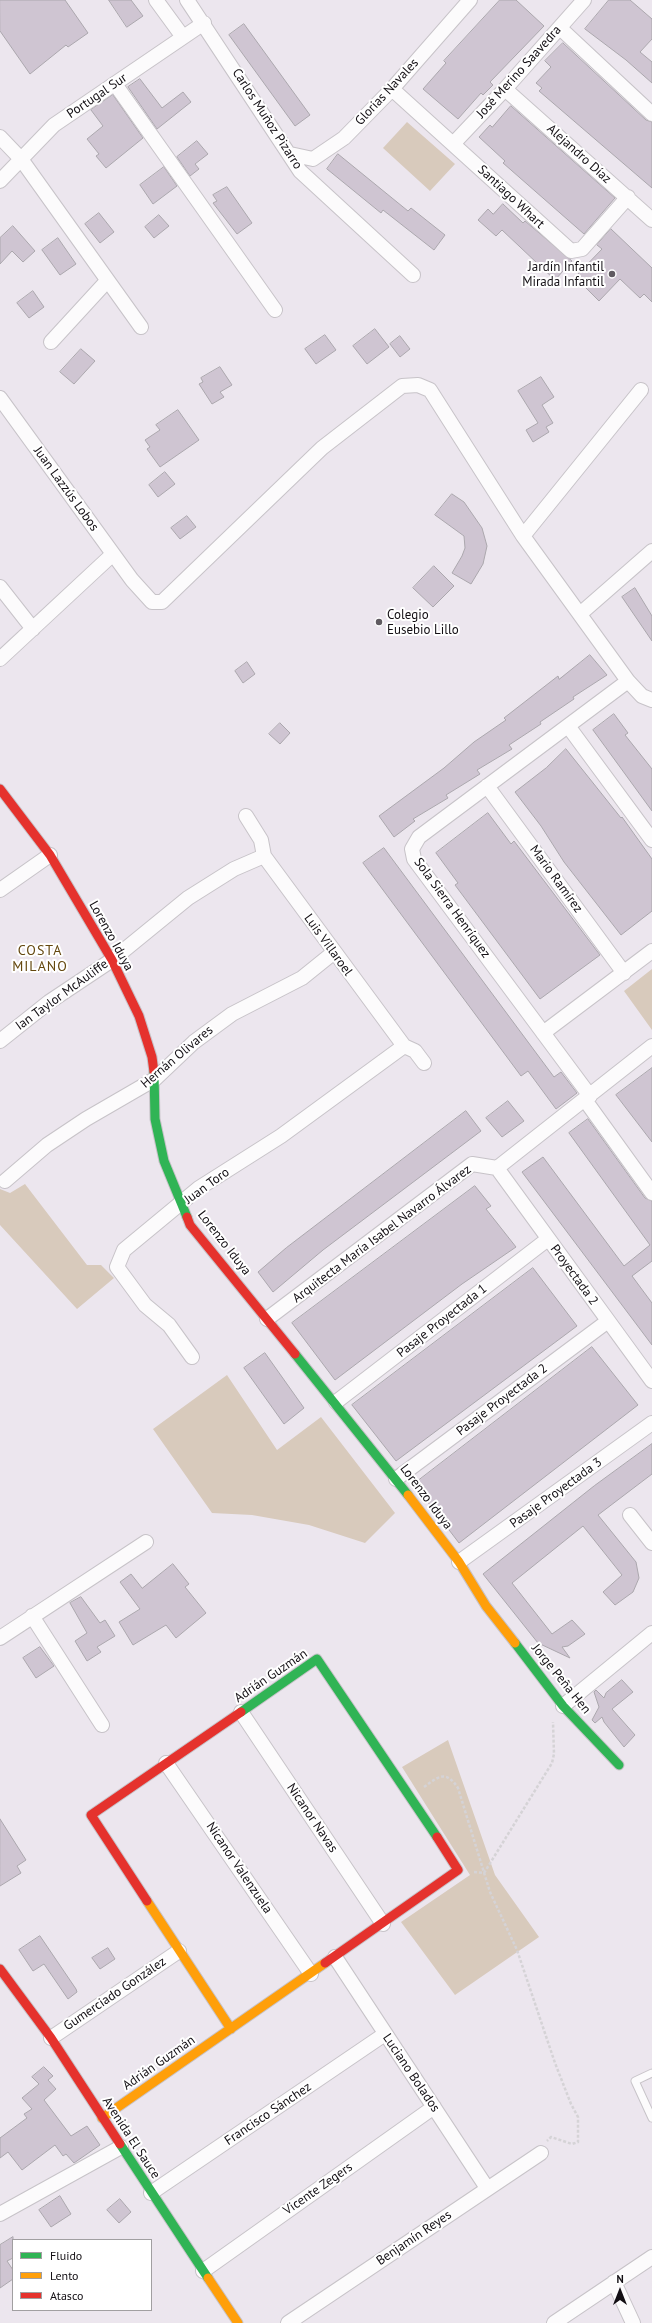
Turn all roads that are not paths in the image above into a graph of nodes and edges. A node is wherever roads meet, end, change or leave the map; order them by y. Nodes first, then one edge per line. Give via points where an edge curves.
1 (156, 0) edge
2 (187, 0) edge
3 (470, 0) edge
4 (584, 0) edge
5 (204, 23) junction
6 (560, 28) junction
7 (183, 37) junction
8 (115, 84) junction
9 (392, 88) junction
10 (505, 88) junction
11 (652, 114) edge
12 (0, 137) edge
13 (453, 144) junction
14 (290, 154) junction
15 (21, 159) junction
16 (0, 181) edge
17 (628, 198) junction
18 (652, 220) edge
19 (413, 275) dead end
20 (107, 281) junction
21 (275, 310) dead end
22 (141, 328) dead end
23 (51, 342) dead end
24 (641, 390) dead end
25 (0, 398) edge
26 (523, 536) junction
27 (652, 551) edge
28 (113, 554) junction
29 (0, 587) edge
30 (580, 614) junction
31 (32, 629) junction
32 (0, 659) edge
33 (628, 682) junction
34 (652, 700) edge
35 (568, 726) junction
36 (487, 786) junction
37 (0, 789) edge
38 (246, 816) dead end
39 (652, 840) edge
40 (50, 855) junction
41 (264, 856) junction
42 (0, 890) edge
43 (652, 951) edge
44 (333, 953) junction
45 (112, 960) junction
46 (624, 972) junction
47 (543, 1033) junction
48 (0, 1041) edge
49 (404, 1046) junction
50 (652, 1046) edge
51 (424, 1063) dead end
52 (155, 1079) junction
53 (588, 1098) junction
54 (496, 1168) junction
55 (6, 1181) dead end
56 (652, 1192) edge
57 (181, 1204) junction
58 (548, 1239) junction
59 (267, 1319) junction
60 (608, 1321) junction
61 (192, 1357) dead end
62 (652, 1381) edge
63 (336, 1402) junction
64 (652, 1423) edge
65 (396, 1479) junction
66 (630, 1515) dead end
67 (146, 1542) dead end
68 (652, 1543) edge
69 (459, 1562) junction
70 (486, 1606) joint
71 (32, 1616) junction
72 (652, 1633) edge
73 (0, 1638) edge
74 (563, 1706) junction
75 (240, 1712) junction
76 (102, 1725) dead end
77 (166, 1763) junction
78 (619, 1765) dead end
79 (383, 1924) junction
80 (179, 1951) junction
81 (335, 1957) junction
82 (0, 1969) edge
83 (311, 1974) junction
84 (231, 2029) junction
85 (385, 2034) junction
86 (51, 2038) junction
87 (652, 2073) edge
88 (434, 2108) junction
89 (102, 2118) junction
90 (652, 2118) edge
91 (121, 2146) junction
92 (541, 2153) road end
93 (487, 2188) junction
94 (151, 2193) junction
95 (0, 2214) edge
96 (652, 2257) edge
97 (203, 2271) junction
98 (614, 2282) junction
99 (238, 2323) edge
100 (288, 2323) edge
101 (554, 2323) edge
102 (633, 2323) edge

1 - 7 street
2 - 5 street, Carlos Muñoz Pizarro
3 - 9 street, Glorias Navales
4 - 6 street, José Merino Saavedra
5 - 7 street, Portugal Sur
5 - 14 street, Carlos Muñoz Pizarro
6 - 10 street, José Merino Saavedra
6 - 11 street
7 - 8 street, Portugal Sur
8 - 15 street, Portugal Sur via 54,125
8 - 21 street
9 - 13 street, Santiago Whart
9 - 14 street, Glorias Navales via 344,138 313,160
10 - 13 street, José Merino Saavedra
10 - 17 street, Alejandro Díaz
12 - 15 street
13 - 17 street, Santiago Whart via 571,251 582,249
14 - 19 street, Carlos Muñoz Pizarro via 300,171
15 - 16 street, Portugal Sur
15 - 20 street
17 - 18 street, Alejandro Díaz
20 - 22 street
20 - 23 street
24 - 26 street
25 - 28 street, Juan Lazzús Lobos
26 - 28 street, Juan Lazzús Lobos via 430,390 418,385 402,386 322,448 162,602 152,602
26 - 30 street, Juan Lazzús Lobos
27 - 30 street
28 - 31 street
29 - 31 street
30 - 33 street, Juan Lazzús Lobos
31 - 32 street
33 - 34 street via 642,696
33 - 35 street, Sola Sierra Henríquez
35 - 36 street, Sola Sierra Henríquez
35 - 39 street
36 - 46 street, Mario Ramírez
36 - 47 street, Sola Sierra Henríquez via 419,837 412,850 414,859
37 - 40 street, Lorenzo Iduya
38 - 41 street, Luis Villaroel via 261,840
40 - 42 street
40 - 45 street, Lorenzo Iduya
41 - 44 street, Luis Villaroel
41 - 45 street, Ian Taylor McAuliffe via 234,869 188,898
43 - 46 street
44 - 49 street, Luis Villaroel
44 - 52 street, Hernán Olivares via 302,978 232,1014 194,1042
45 - 48 street, Ian Taylor McAuliffe via 49,1002
45 - 52 street, Lorenzo Iduya via 139,1016 148,1043
46 - 47 street
47 - 53 street, Sola Sierra Henríquez
49 - 51 street, Luis Villaroel via 415,1051
49 - 57 street, Juan Toro via 281,1136 200,1188
50 - 53 street
52 - 55 street, Hernán Olivares via 46,1145
52 - 57 street, Lorenzo Iduya via 158,1139
53 - 54 street
53 - 56 street, Sola Sierra Henríquez
54 - 58 street, Proyectada 2
54 - 59 street, Arquitecta María Isabel Navarro Álvarez via 472,1164
57 - 59 street, Lorenzo Iduya via 190,1224
57 - 61 street, Juan Toro via 124,1250 117,1267 145,1305 169,1325
58 - 60 street, Proyectada 2
58 - 63 street, Pasaje Proyectada 1
59 - 63 street, Lorenzo Iduya
60 - 62 street, Proyectada 2
60 - 65 street, Pasaje Proyectada 2
63 - 65 street, Lorenzo Iduya
64 - 69 street, Pasaje Proyectada 3
65 - 69 street, Lorenzo Iduya
66 - 68 street
67 - 71 street
69 - 70 street, Lorenzo Iduya
70 - 74 street, Jorge Peña Hen
71 - 73 street
71 - 76 street
72 - 74 street
74 - 78 street, Jorge Peña Hen
75 - 77 street, Adrián Guzmán
75 - 79 street, Nicanor Navas
75 - 79 street, Adrián Guzmán via 317,1659 411,1797 458,1870
77 - 80 street, Adrián Guzmán via 91,1815
77 - 83 street, Nicanor Valenzuela
79 - 81 street, Adrián Guzmán
80 - 84 street, Adrián Guzmán
80 - 86 street, Gumerciado González
81 - 83 street, Adrián Guzmán
81 - 85 street, Luciano Bolados
82 - 86 street, Avenida El Sauce
83 - 84 street, Adrián Guzmán
84 - 89 street, Adrián Guzmán
85 - 88 street, Luciano Bolados
85 - 94 street, Francisco Sánchez
86 - 89 street, Avenida El Sauce
87 - 90 lane via 634,2081
88 - 93 street, Luciano Bolados
88 - 97 street, Vicente Zegers
89 - 91 street, Avenida El Sauce
91 - 94 street, Avenida El Sauce
91 - 95 street
92 - 93 street, Benjamín Reyes
93 - 100 street, Benjamín Reyes
94 - 97 street, Avenida El Sauce
96 - 98 street
97 - 99 street, Avenida El Sauce
98 - 101 street
98 - 102 street

